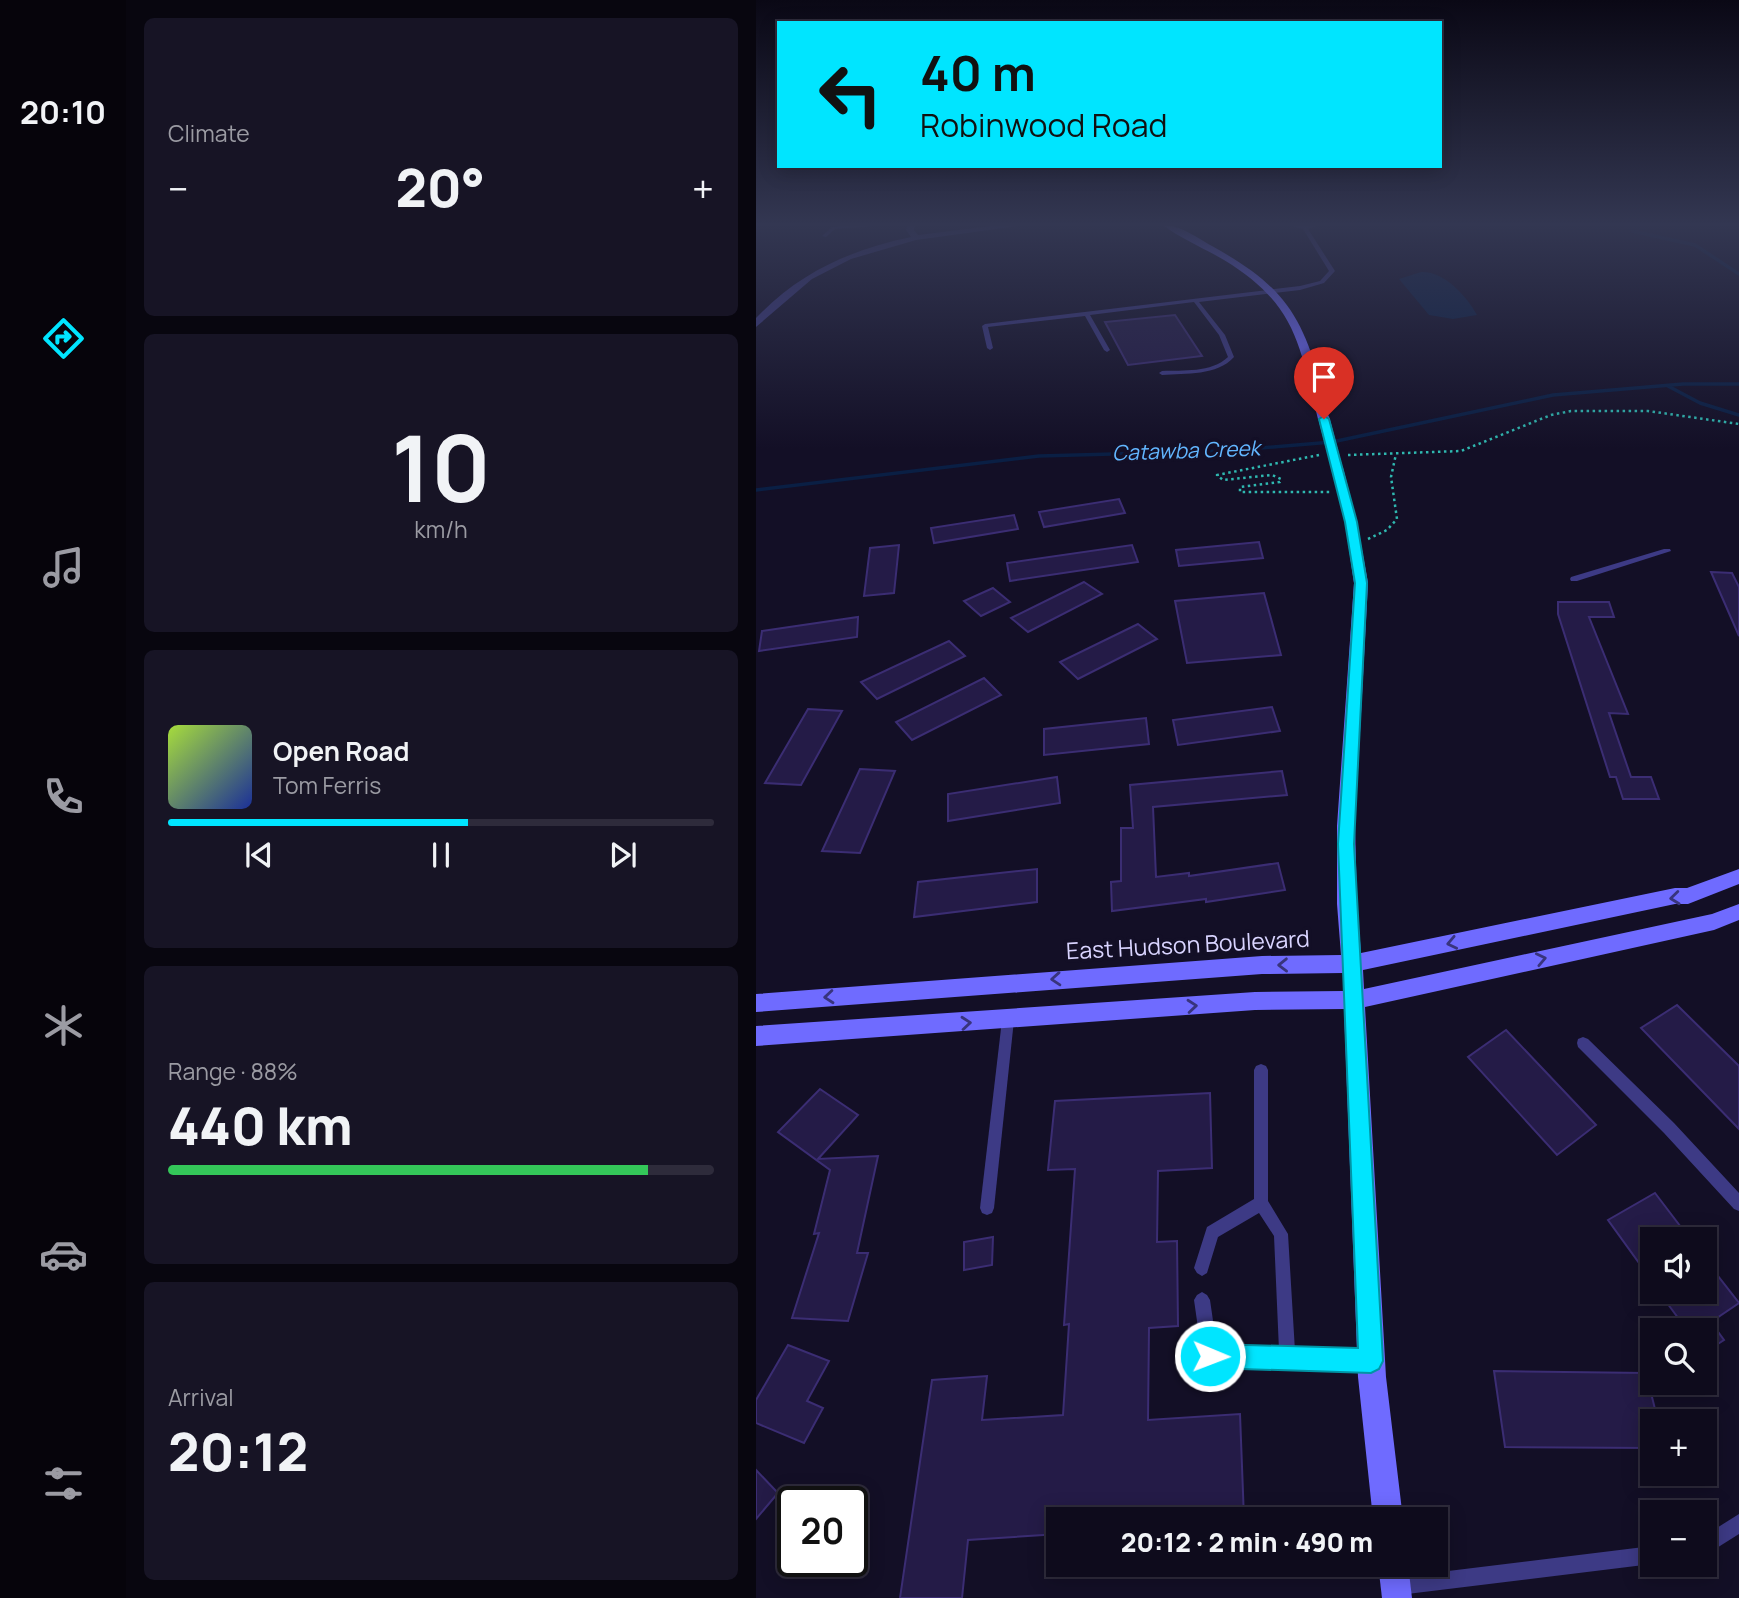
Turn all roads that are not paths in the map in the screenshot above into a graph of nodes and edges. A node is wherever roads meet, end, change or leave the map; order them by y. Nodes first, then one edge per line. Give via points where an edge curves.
1 (778, 300) edge
2 (1196, 300) junction
3 (1200, 300) edge
4 (1278, 300) edge
5 (756, 308) edge
6 (769, 308) junction
7 (1087, 314) junction
8 (756, 324) edge
9 (990, 348) dead end
10 (1107, 350) dead end
11 (1162, 373) dead end
12 (1667, 551) dead end
13 (1574, 579) dead end
14 (1739, 876) edge
15 (1739, 912) edge
16 (1351, 964) junction
17 (1354, 1000) junction
18 (756, 1003) edge
19 (1008, 1020) junction
20 (756, 1036) edge
21 (1583, 1043) dead end
22 (1261, 1070) dead end
23 (1261, 1203) junction
24 (1739, 1204) edge
25 (987, 1208) dead end
26 (1202, 1268) dead end
27 (1202, 1300) dead end
28 (1287, 1358) junction
29 (1371, 1361) junction
30 (1387, 1507) edge
31 (1739, 1523) edge
32 (1717, 1539) edge
33 (1640, 1556) edge
34 (1395, 1583) edge

1 - 6 street
2 - 3 lane
2 - 7 lane
2 - 11 lane via 1222,335 1231,357 1212,367
4 - 16 main road, bridge via 1298,330 1337,462 1361,583 1346,826
5 - 6 street
6 - 8 street
7 - 9 lane via 985,326
7 - 10 lane
12 - 13 lane
14 -> 16 main road, East Hudson Boulevard via 1688,896
17 -> 15 main road via 1714,922
16 - 17 main road
16 -> 18 main road, East Hudson Boulevard via 1104,975
19 -> 17 main road via 1255,1001
17 - 29 main road
20 -> 19 main road
19 - 25 lane
21 - 24 lane
22 - 23 lane
23 - 26 lane via 1212,1232
23 - 28 lane via 1281,1234
27 - 28 lane via 1210,1356
28 - 29 lane
29 - 30 main road
31 - 32 lane
33 - 34 lane

